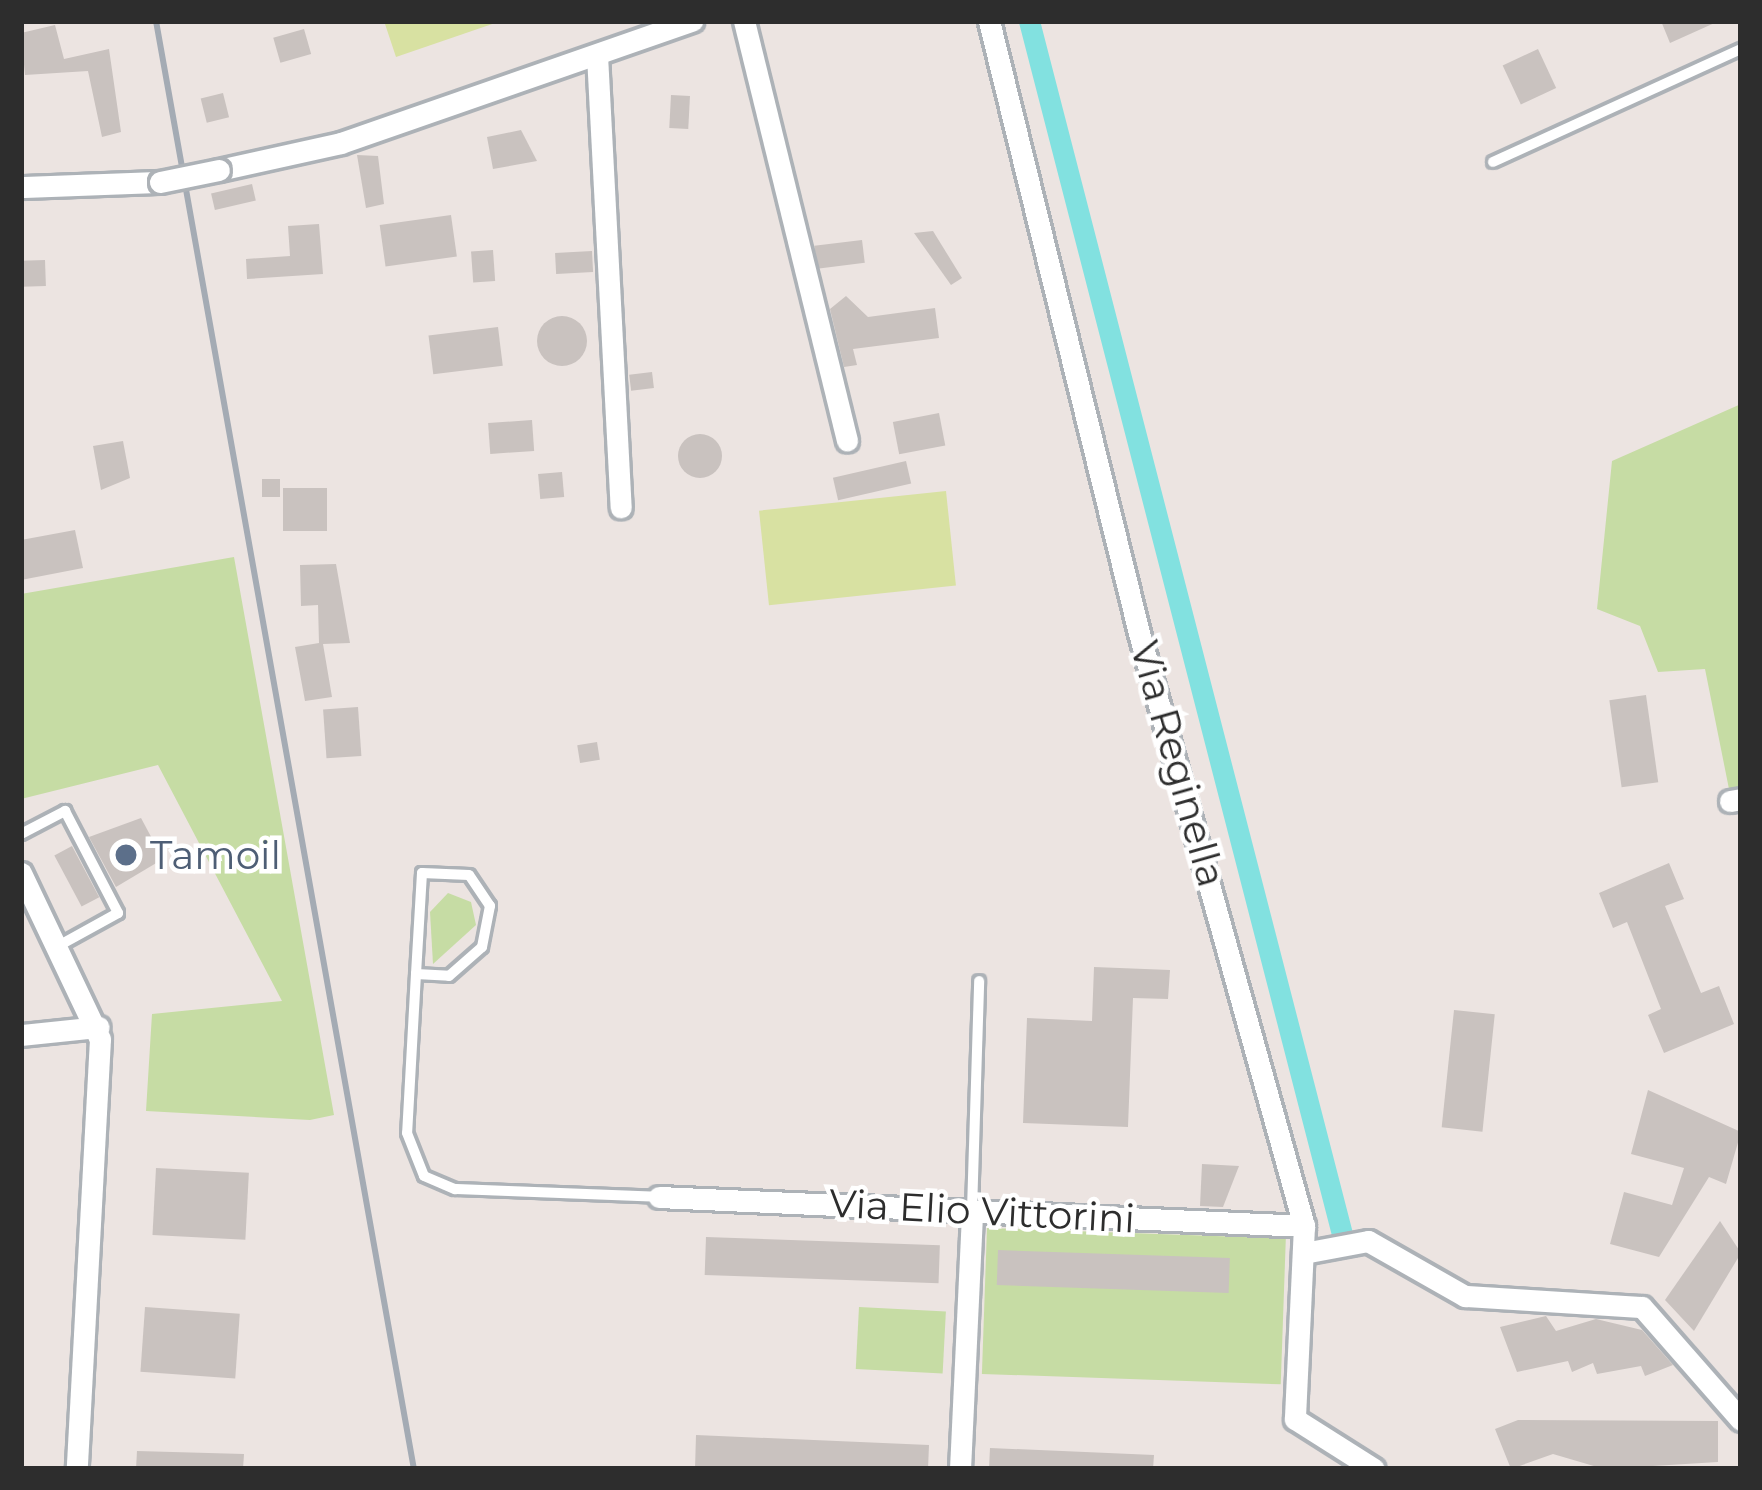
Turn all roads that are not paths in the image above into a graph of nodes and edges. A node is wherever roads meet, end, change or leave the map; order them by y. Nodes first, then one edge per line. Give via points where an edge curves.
1 (692, 21) edge
2 (744, 21) edge
3 (989, 21) edge
4 (1741, 50) edge
5 (597, 55) junction
6 (1493, 162) dead end
7 (21, 188) edge
8 (848, 441) dead end
9 (621, 507) dead end
10 (21, 834) edge
11 (21, 873) edge
12 (59, 945) junction
13 (416, 974) junction
14 (979, 980) dead end
15 (99, 1027) junction
16 (21, 1035) edge
17 (659, 1198) joint
18 (972, 1210) junction
19 (1304, 1226) junction
20 (1318, 1251) junction
21 (1741, 1420) edge
22 (77, 1469) edge
23 (960, 1469) edge
24 (1374, 1469) edge

1 - 5 street
2 - 8 street
3 - 19 street, Via Reginella via 1139,633
4 - 6 lane
5 - 7 street, bridge via 341,143 160,182
5 - 9 street
10 - 12 lane via 65,811 118,914
11 - 12 street
12 - 15 street
13 - 13 lane via 422,873 470,875 490,906 482,947 448,976
13 - 17 lane via 407,1133 424,1176 455,1190
14 - 18 lane
15 - 16 street
15 - 22 street
17 - 18 street, Via Elio Vittorini
18 - 19 street, Via Elio Vittorini
18 - 23 street
19 - 20 street, Via Reginella
20 - 21 street via 1368,1241 1465,1296 1642,1307
20 - 24 street, Via Reginella via 1295,1419

